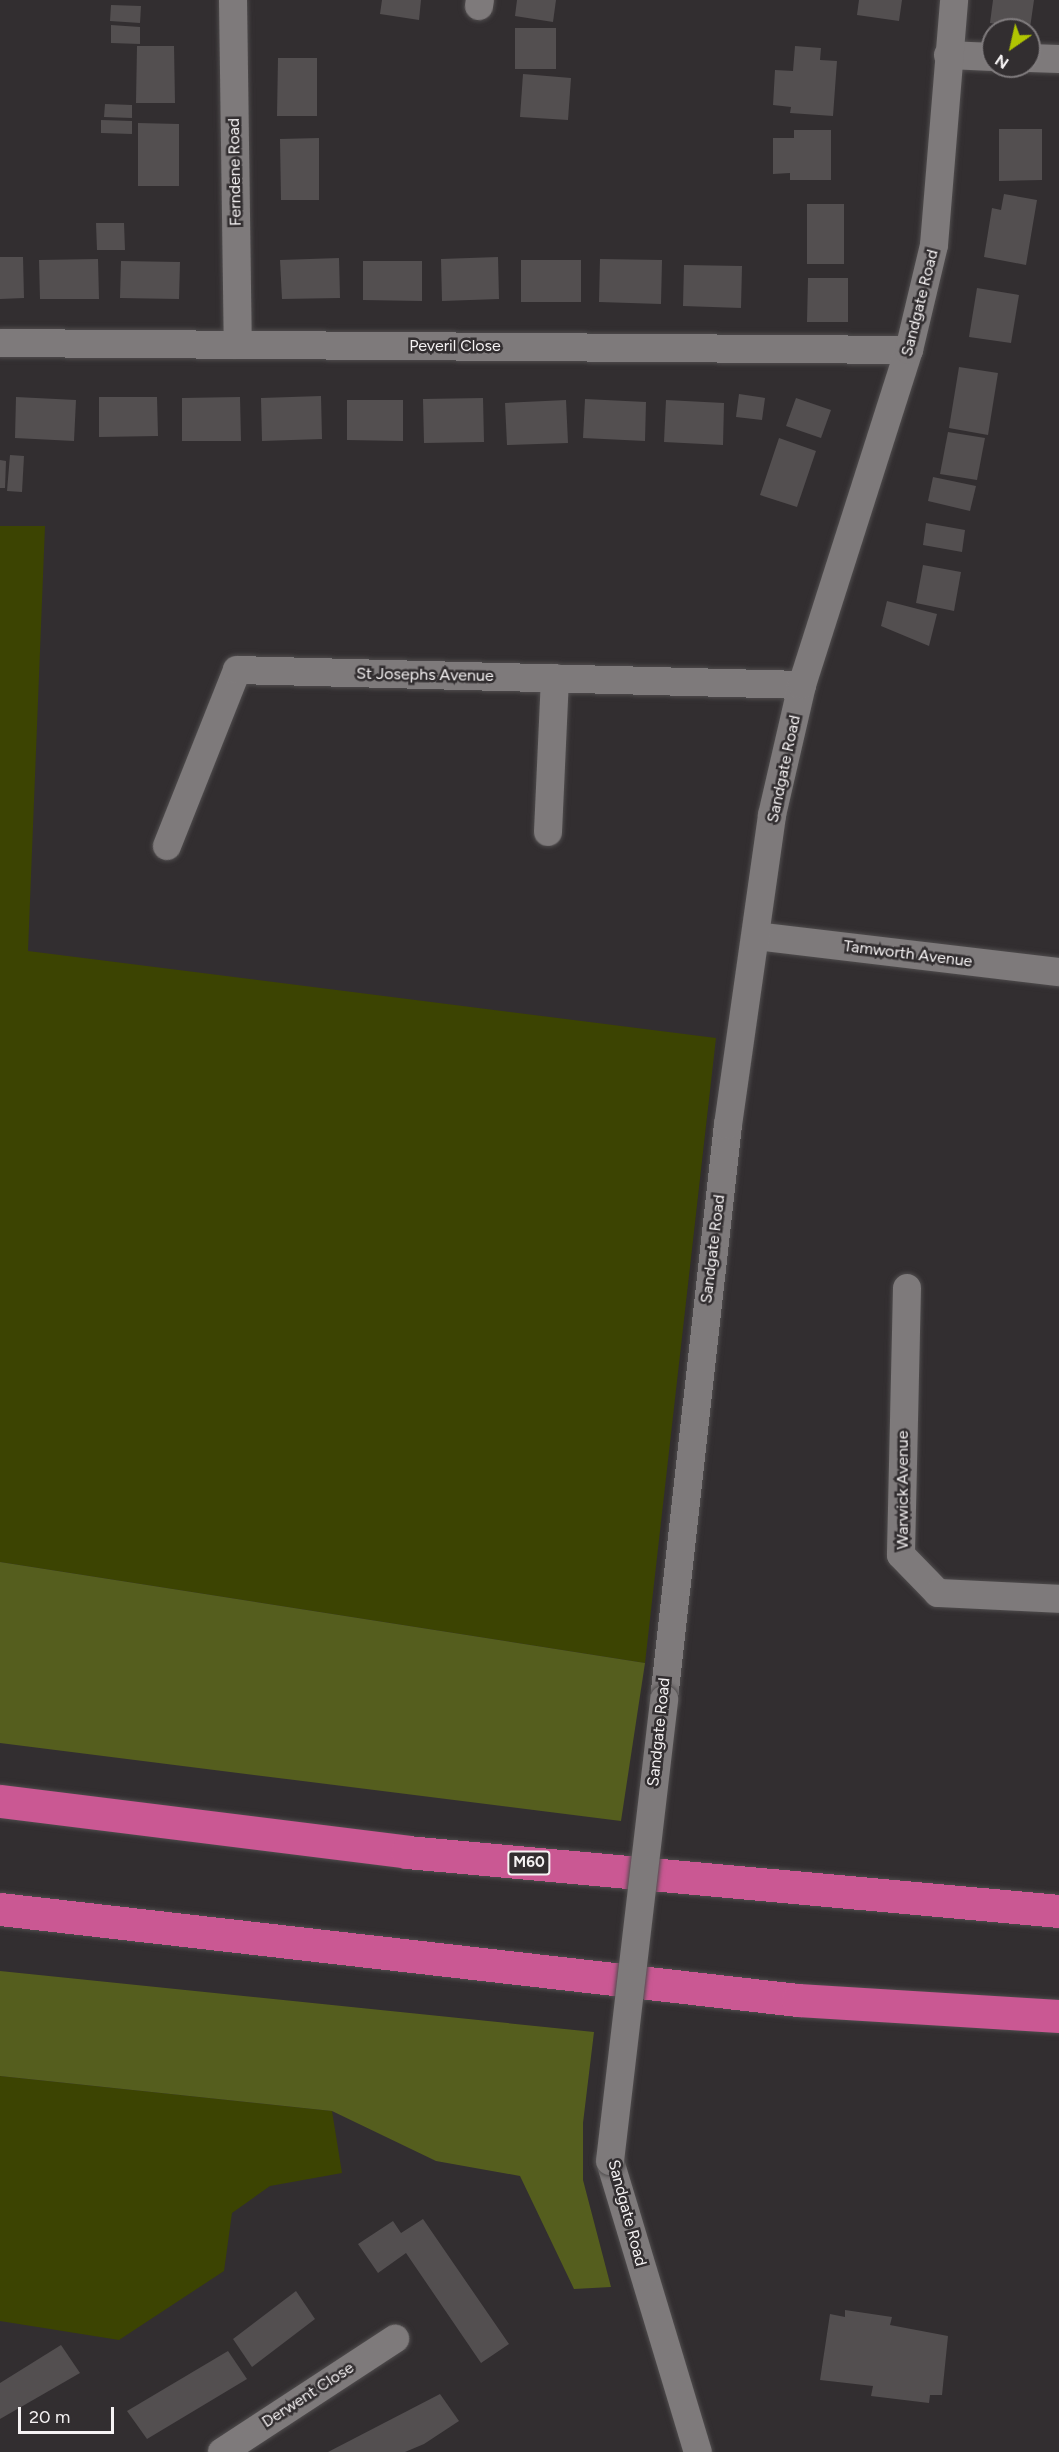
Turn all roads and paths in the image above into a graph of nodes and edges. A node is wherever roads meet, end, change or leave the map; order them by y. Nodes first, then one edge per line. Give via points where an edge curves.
1 (233, 0) edge
2 (954, 0) edge
3 (948, 55) junction
4 (981, 56) edge
5 (1041, 58) edge
6 (1059, 59) edge
7 (0, 343) edge
8 (238, 345) junction
9 (909, 350) junction
10 (555, 678) junction
11 (802, 684) junction
12 (548, 832) dead end
13 (167, 846) dead end
14 (756, 936) junction
15 (1059, 972) edge
16 (907, 1288) dead end
17 (1059, 1599) edge
18 (0, 1801) edge
19 (0, 1909) edge
20 (1059, 1911) edge
21 (1059, 2016) edge
22 (395, 2339) dead end
23 (222, 2452) edge
24 (698, 2452) edge

1 - 8 street, Ferndene Road
2 - 3 street, Sandgate Road
3 - 4 street
3 - 9 street, Sandgate Road via 934,245
5 - 6 street
7 - 8 street, Peveril Close
8 - 9 street, Peveril Close
9 - 11 street, Sandgate Road
10 - 11 street, St Josephs Avenue
10 - 12 street
10 - 13 street, St Josephs Avenue via 237,670
11 - 14 street, Sandgate Road via 772,815
14 - 15 street, Tamworth Avenue
14 - 24 street, Sandgate Road, bridge via 728,1125 610,2161
16 - 17 street, Warwick Avenue via 901,1555 938,1593
18 - 20 highway, M60 via 407,1852
19 - 21 highway via 798,2000
22 - 23 street, Derwent Close

